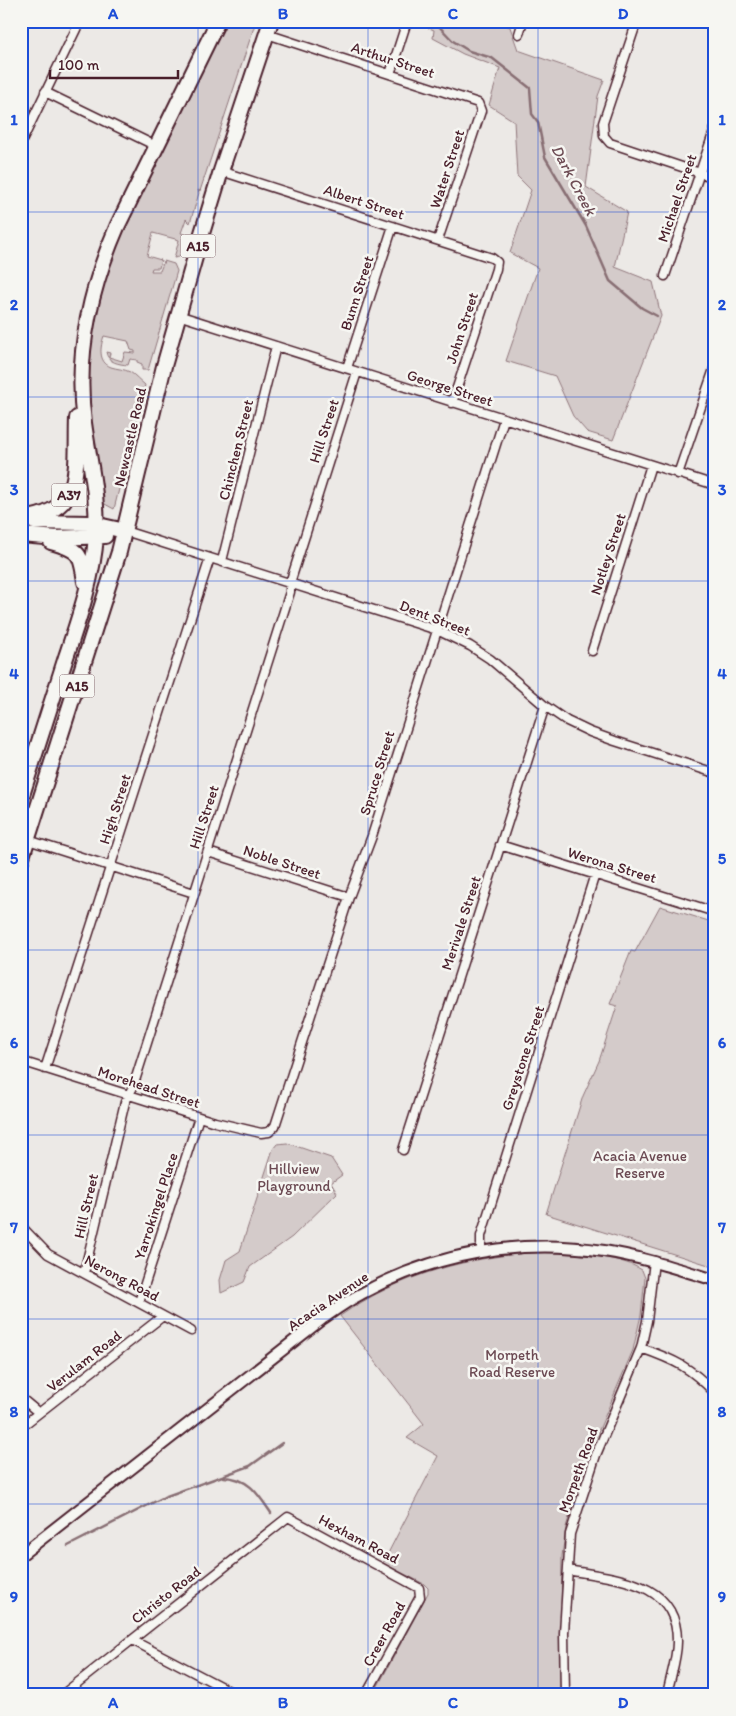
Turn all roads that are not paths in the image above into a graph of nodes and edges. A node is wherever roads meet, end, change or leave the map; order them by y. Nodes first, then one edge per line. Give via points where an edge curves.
1 (80, 21) edge
2 (218, 21) edge
3 (407, 21) edge
4 (523, 21) edge
5 (638, 21) edge
6 (269, 27) edge
7 (519, 34) dead end
8 (390, 74) junction
9 (45, 92) junction
10 (480, 105) joint
11 (715, 128) edge
12 (21, 142) edge
13 (156, 146) junction
14 (221, 171) junction
15 (700, 173) junction
16 (715, 178) edge
17 (393, 226) junction
18 (438, 240) junction
19 (497, 262) joint
20 (665, 276) dead end
21 (178, 315) junction
22 (276, 346) junction
23 (715, 366) edge
24 (347, 368) junction
25 (357, 372) junction
26 (81, 383) junction
27 (452, 403) junction
28 (504, 420) junction
29 (651, 465) junction
30 (678, 474) junction
31 (715, 485) edge
32 (21, 520) edge
33 (96, 531) junction
34 (125, 531) junction
35 (27, 536) edge
36 (210, 558) junction
37 (222, 562) junction
38 (290, 583) junction
39 (87, 590) junction
40 (437, 630) junction
41 (592, 651) dead end
42 (545, 706) junction
43 (715, 773) edge
44 (21, 798) edge
45 (28, 840) junction
46 (500, 845) junction
47 (208, 852) junction
48 (21, 860) edge
49 (111, 867) junction
50 (595, 874) junction
51 (194, 893) junction
52 (349, 897) junction
53 (715, 912) edge
54 (21, 1061) edge
55 (45, 1068) junction
56 (129, 1094) junction
57 (199, 1117) junction
58 (269, 1132) joint
59 (403, 1150) dead end
60 (21, 1226) edge
61 (481, 1251) junction
62 (654, 1261) junction
63 (84, 1274) junction
64 (715, 1280) edge
65 (139, 1302) junction
66 (163, 1316) junction
67 (191, 1331) dead end
68 (641, 1348) junction
69 (715, 1393) edge
70 (21, 1398) edge
71 (39, 1413) junction
72 (21, 1427) edge
73 (288, 1517) joint
74 (21, 1555) edge
75 (568, 1570) junction
76 (417, 1586) joint
77 (132, 1640) junction
78 (62, 1695) edge
79 (237, 1695) edge
80 (366, 1695) edge
81 (565, 1695) edge
82 (667, 1695) edge

1 - 9 street
2 - 13 highway, Newcastle Road / A15
3 - 8 street
4 - 7 street
5 - 15 street via 603,124 604,136 610,143
6 - 8 street, Arthur Street
6 - 14 highway, Newcastle Road / A15
8 - 10 street, Arthur Street
9 - 12 street
9 - 13 street
10 - 18 street, Water Street
11 - 15 street, Michael Street
13 - 26 highway, Newcastle Road / A15 via 103,263 83,340
14 - 17 street, Albert Street
14 - 21 highway, Newcastle Road / A15
15 - 16 street
15 - 20 street, Michael Street
17 - 18 street, Albert Street
17 - 24 street, Bunn Street
18 - 19 street, Albert Street
19 - 27 street, John Street
21 - 22 street, George Street
21 - 34 highway, Newcastle Road / A15
22 - 24 street, George Street
22 - 37 street, Chinchen Street
23 - 30 street
24 - 25 street, George Street
25 - 27 street, George Street
25 - 38 street, Hill Street
26 - 32 highway, A37 via 71,490 65,501 53,511
26 - 33 highway, Newcastle Road / A15 via 95,496
27 - 28 street, George Street
28 - 29 street, George Street
28 - 40 street, Spruce Street
29 - 30 street, George Street
29 - 41 street, Notley Street
30 - 31 street, George Street
32 - 33 highway, A37
33 - 34 highway, A37
33 - 35 highway, A37
33 - 39 highway, Newcastle Road / A15
34 - 36 street, Dent Street
34 - 45 highway, Newcastle Road / A15
35 - 39 highway via 66,546 78,554
36 - 37 street, Dent Street
36 - 49 street, High Street
37 - 38 street, Dent Street
38 - 40 street, Dent Street
38 - 47 street, Hill Street via 290,592
39 - 44 highway, Newcastle Road / A15
40 - 42 street, Dent Street via 490,659
40 - 52 street, Spruce Street via 372,836
42 - 43 street, Dent Street via 590,732
42 - 46 street, Merivale Street
45 - 48 highway, Newcastle Road / A15
45 - 49 street
46 - 50 street, Werona Street
46 - 59 street, Merivale Street
47 - 51 street, Hill Street
47 - 52 street, Noble Street
49 - 51 street
49 - 55 street, High Street
50 - 53 street, Werona Street
50 - 61 street, Greystone Street via 481,1236
51 - 56 street, Hill Street
52 - 58 street, Spruce Street via 275,1126
54 - 55 street, Morehead Street
55 - 56 street, Morehead Street
56 - 57 street, Morehead Street
56 - 63 street, Hill Street
57 - 58 street, Morehead Street via 261,1133
57 - 65 street, Yarrokingel Place
60 - 63 street, Nerong Road via 48,1254
61 - 62 street, Acacia Avenue via 564,1247
61 - 74 street, Acacia Avenue via 422,1266 352,1299 322,1319
62 - 64 street, Acacia Avenue
62 - 68 street, Morpeth Road
63 - 65 street, Nerong Road
65 - 66 street, Nerong Road
66 - 67 street, Nerong Road
66 - 71 street, Verulam Road
68 - 69 street via 677,1361
68 - 75 street, Morpeth Road via 596,1455 570,1534
70 - 71 street
71 - 72 street, Verulam Road
73 - 76 street, Hexham Road
73 - 77 street, Christo Road
75 - 81 street, Morpeth Road
75 - 82 street via 647,1588 664,1601 675,1620 677,1643
76 - 80 street, Creer Road via 420,1597
77 - 78 street, Christo Road
77 - 79 street

